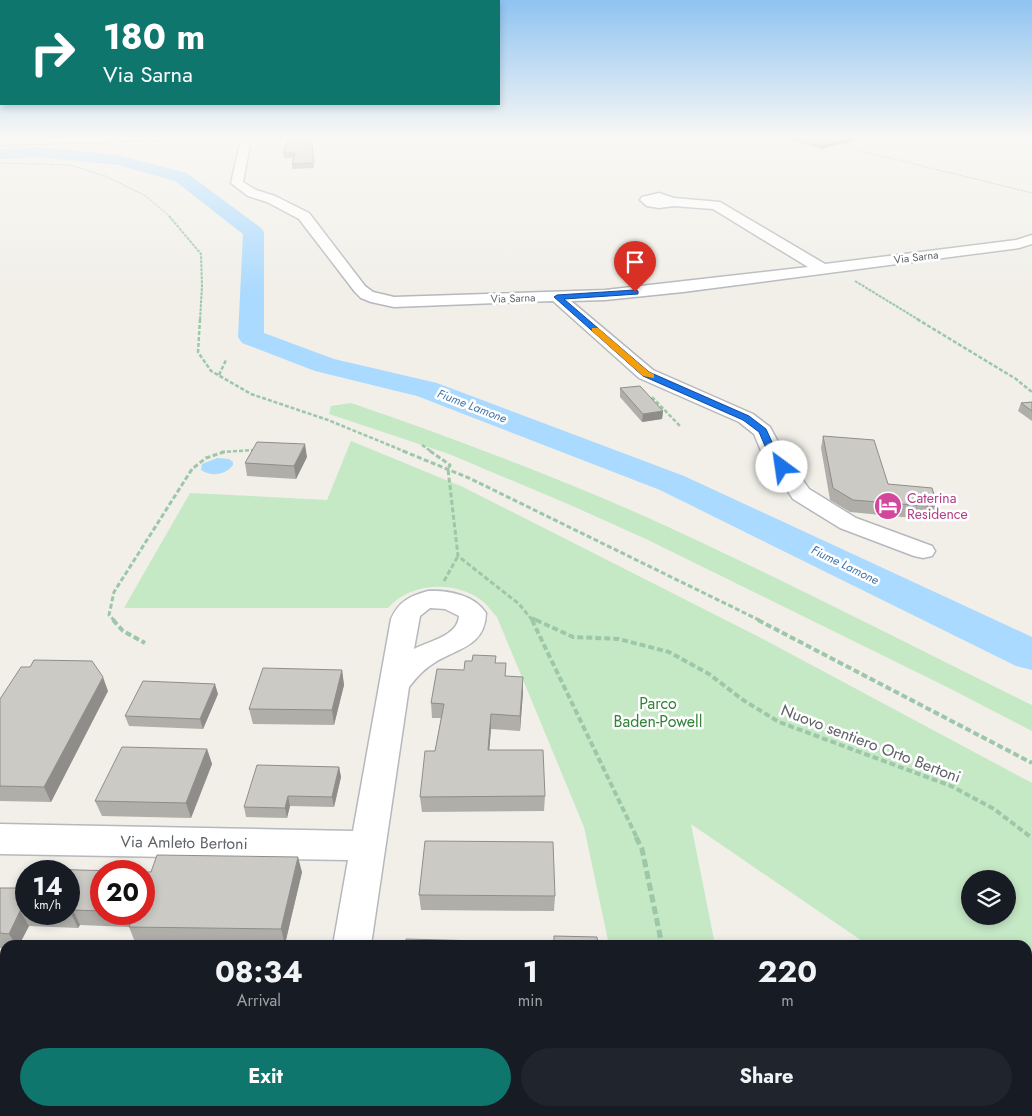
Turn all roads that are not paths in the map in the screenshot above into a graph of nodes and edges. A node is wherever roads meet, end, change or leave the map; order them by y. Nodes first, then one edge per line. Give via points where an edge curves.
1 (243, 188) edge
2 (672, 202) dead end
3 (1032, 239) edge
4 (828, 268) junction
5 (557, 297) junction
6 (923, 551) dead end
7 (394, 685) junction
8 (0, 839) edge
9 (369, 846) junction
10 (353, 940) edge

1 - 5 street, Via Sarna via 304,216 367,295 386,301 414,302
2 - 4 street via 716,205
3 - 4 street, Via Sarna via 1019,244
4 - 5 street, Via Sarna via 650,291
5 - 6 street via 646,374 746,418 763,431 773,453 801,494 848,523
7 - 7 street via 425,655 469,632 474,622 473,613 466,606 449,599 429,600 413,606 406,615
7 - 9 street
8 - 9 street, Via Amleto Bertoni
9 - 10 street

